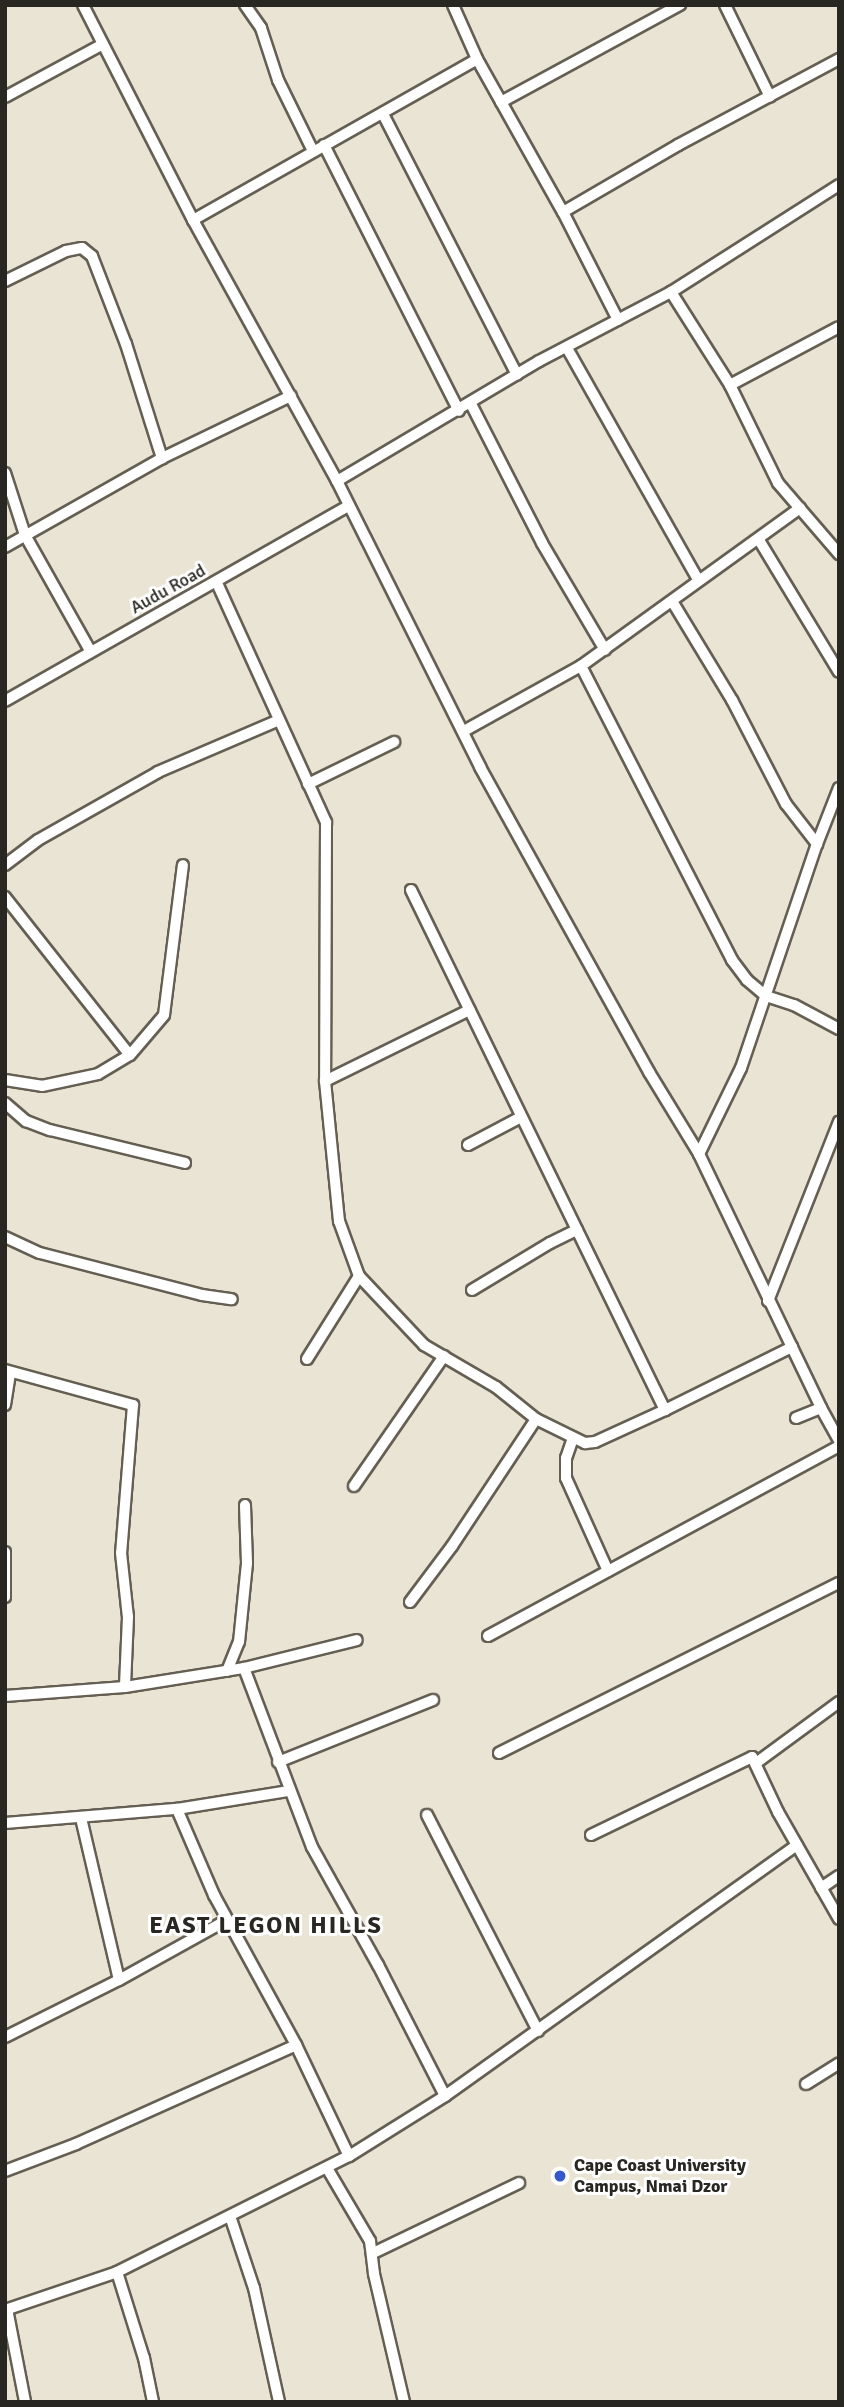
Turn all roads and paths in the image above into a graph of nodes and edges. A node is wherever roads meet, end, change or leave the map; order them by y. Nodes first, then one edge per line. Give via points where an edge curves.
1 (83, 5) edge
2 (245, 5) edge
3 (453, 5) edge
4 (680, 5) edge
5 (725, 5) edge
6 (103, 44) junction
7 (477, 59) junction
8 (839, 59) edge
9 (5, 97) edge
10 (770, 97) junction
11 (501, 102) junction
12 (383, 114) junction
13 (324, 145) junction
14 (313, 151) junction
15 (839, 185) edge
16 (563, 212) junction
17 (193, 220) junction
18 (5, 281) edge
19 (671, 292) junction
20 (618, 320) junction
21 (839, 327) edge
22 (567, 348) junction
23 (517, 375) junction
24 (730, 385) junction
25 (291, 396) junction
26 (471, 404) junction
27 (458, 411) junction
28 (162, 458) junction
29 (5, 473) edge
30 (337, 481) junction
31 (347, 508) junction
32 (800, 508) junction
33 (25, 536) junction
34 (760, 540) dead end
35 (5, 547) edge
36 (839, 554) edge
37 (698, 580) junction
38 (217, 583) junction
39 (672, 601) junction
40 (605, 650) junction
41 (91, 652) junction
42 (581, 666) junction
43 (839, 673) edge
44 (5, 701) edge
45 (277, 720) junction
46 (464, 731) junction
47 (394, 742) dead end
48 (308, 784) junction
49 (839, 788) edge
50 (817, 844) junction
51 (5, 865) edge
52 (183, 865) dead end
53 (411, 890) dead end
54 (5, 897) edge
55 (766, 996) junction
56 (469, 1010) junction
57 (839, 1029) edge
58 (130, 1055) junction
59 (5, 1080) edge
60 (325, 1081) junction
61 (5, 1103) edge
62 (521, 1117) junction
63 (839, 1122) edge
64 (468, 1144) dead end
65 (699, 1154) junction
66 (185, 1163) dead end
67 (577, 1230) junction
68 (5, 1237) edge
69 (359, 1276) junction
70 (472, 1290) dead end
71 (232, 1299) dead end
72 (768, 1301) junction
73 (792, 1346) junction
74 (444, 1356) junction
75 (307, 1359) dead end
76 (8, 1371) edge
77 (5, 1405) edge
78 (821, 1408) junction
79 (665, 1410) junction
80 (796, 1418) dead end
81 (536, 1419) junction
82 (573, 1438) junction
83 (839, 1440) edge
84 (839, 1446) edge
85 (354, 1486) dead end
86 (245, 1505) dead end
87 (5, 1552) edge
88 (608, 1571) junction
89 (839, 1583) edge
90 (5, 1597) edge
91 (410, 1602) dead end
92 (488, 1636) dead end
93 (357, 1640) dead end
94 (244, 1668) junction
95 (227, 1671) junction
96 (125, 1687) junction
97 (5, 1696) edge
98 (433, 1700) dead end
99 (839, 1702) edge
100 (499, 1753) dead end
101 (278, 1762) junction
102 (756, 1763) junction
103 (288, 1791) junction
104 (177, 1809) junction
105 (427, 1815) dead end
106 (80, 1818) junction
107 (5, 1823) edge
108 (591, 1835) dead end
109 (797, 1845) junction
110 (839, 1876) edge
111 (821, 1888) junction
112 (839, 1919) edge
113 (227, 1920) junction
114 (119, 1980) junction
115 (538, 2031) junction
116 (5, 2037) edge
117 (296, 2045) junction
118 (839, 2063) edge
119 (806, 2084) dead end
120 (445, 2096) junction
121 (349, 2156) junction
122 (327, 2168) junction
123 (5, 2171) edge
124 (519, 2183) dead end
125 (230, 2216) junction
126 (373, 2253) junction
127 (117, 2272) junction
128 (6, 2309) edge
129 (25, 2402) edge
130 (153, 2402) edge
131 (279, 2402) edge
132 (404, 2402) edge

1 - 6 street
2 - 14 street via 261,28 278,80
3 - 7 street
4 - 11 street
5 - 10 street
6 - 9 street
6 - 17 street
7 - 11 street
7 - 12 street
8 - 10 street
10 - 16 street
11 - 16 street
12 - 13 street
12 - 23 street
13 - 14 street
13 - 27 street
14 - 17 street
15 - 19 street
16 - 20 street
17 - 25 street
18 - 28 street via 66,251 82,248 92,256
19 - 20 street
19 - 24 street
20 - 22 street
21 - 24 street
22 - 23 street
22 - 37 street
23 - 26 street
24 - 32 street via 778,482
25 - 28 street
25 - 30 street
26 - 27 street
26 - 40 street via 542,542
27 - 30 street
28 - 33 street
29 - 33 street
30 - 31 street
31 - 38 street, Audu Road
31 - 46 street
32 - 36 street
32 - 37 street
33 - 35 street
33 - 41 street
34 - 43 street
37 - 39 street
38 - 41 street, Audu Road
38 - 45 street
39 - 40 street
39 - 50 street via 786,804
40 - 42 street
41 - 44 street, Audu Road
42 - 46 street
42 - 55 street via 732,960
45 - 48 street
45 - 51 street via 148,778 38,840
46 - 65 street via 649,1072
47 - 48 street
48 - 60 street via 326,822
49 - 50 street
50 - 55 street
52 - 58 street via 164,1015
53 - 56 street
54 - 58 street
55 - 57 street
55 - 65 street via 741,1068
56 - 60 street
56 - 62 street
58 - 59 street via 98,1074 42,1086
60 - 69 street via 339,1221
61 - 66 street via 26,1121 50,1130
62 - 64 street
62 - 67 street
63 - 72 street
65 - 72 street
67 - 70 street
67 - 79 street
68 - 71 street via 40,1253
69 - 74 street via 416,1338
69 - 75 street
72 - 73 street
73 - 78 street
73 - 79 street
74 - 81 street via 496,1387
74 - 85 street
76 - 77 street
76 - 96 street via 133,1405 121,1553 128,1617
78 - 80 street
78 - 83 street
79 - 82 street via 595,1442
81 - 82 street
81 - 91 street
82 - 88 street via 566,1478
84 - 88 street
86 - 95 street via 247,1563 239,1642
87 - 90 street
88 - 92 street
89 - 100 street
93 - 94 street
94 - 95 street
94 - 101 street
95 - 96 street
96 - 97 street
98 - 101 street
99 - 102 street
101 - 103 street
102 - 108 street via 749,1757
102 - 109 street
103 - 104 street
103 - 120 street via 312,1847
104 - 106 street
104 - 113 street
105 - 115 street
106 - 107 street
106 - 114 street
109 - 111 street
109 - 115 street
110 - 111 street
111 - 112 street
113 - 114 street
113 - 117 street
114 - 116 street
115 - 120 street
117 - 121 street
117 - 123 street
118 - 119 street
120 - 121 street
121 - 122 street
122 - 125 street
122 - 126 street
124 - 126 street
125 - 127 street
125 - 131 street via 254,2288
126 - 132 street
127 - 128 street
127 - 130 street via 141,2345
128 - 129 street

